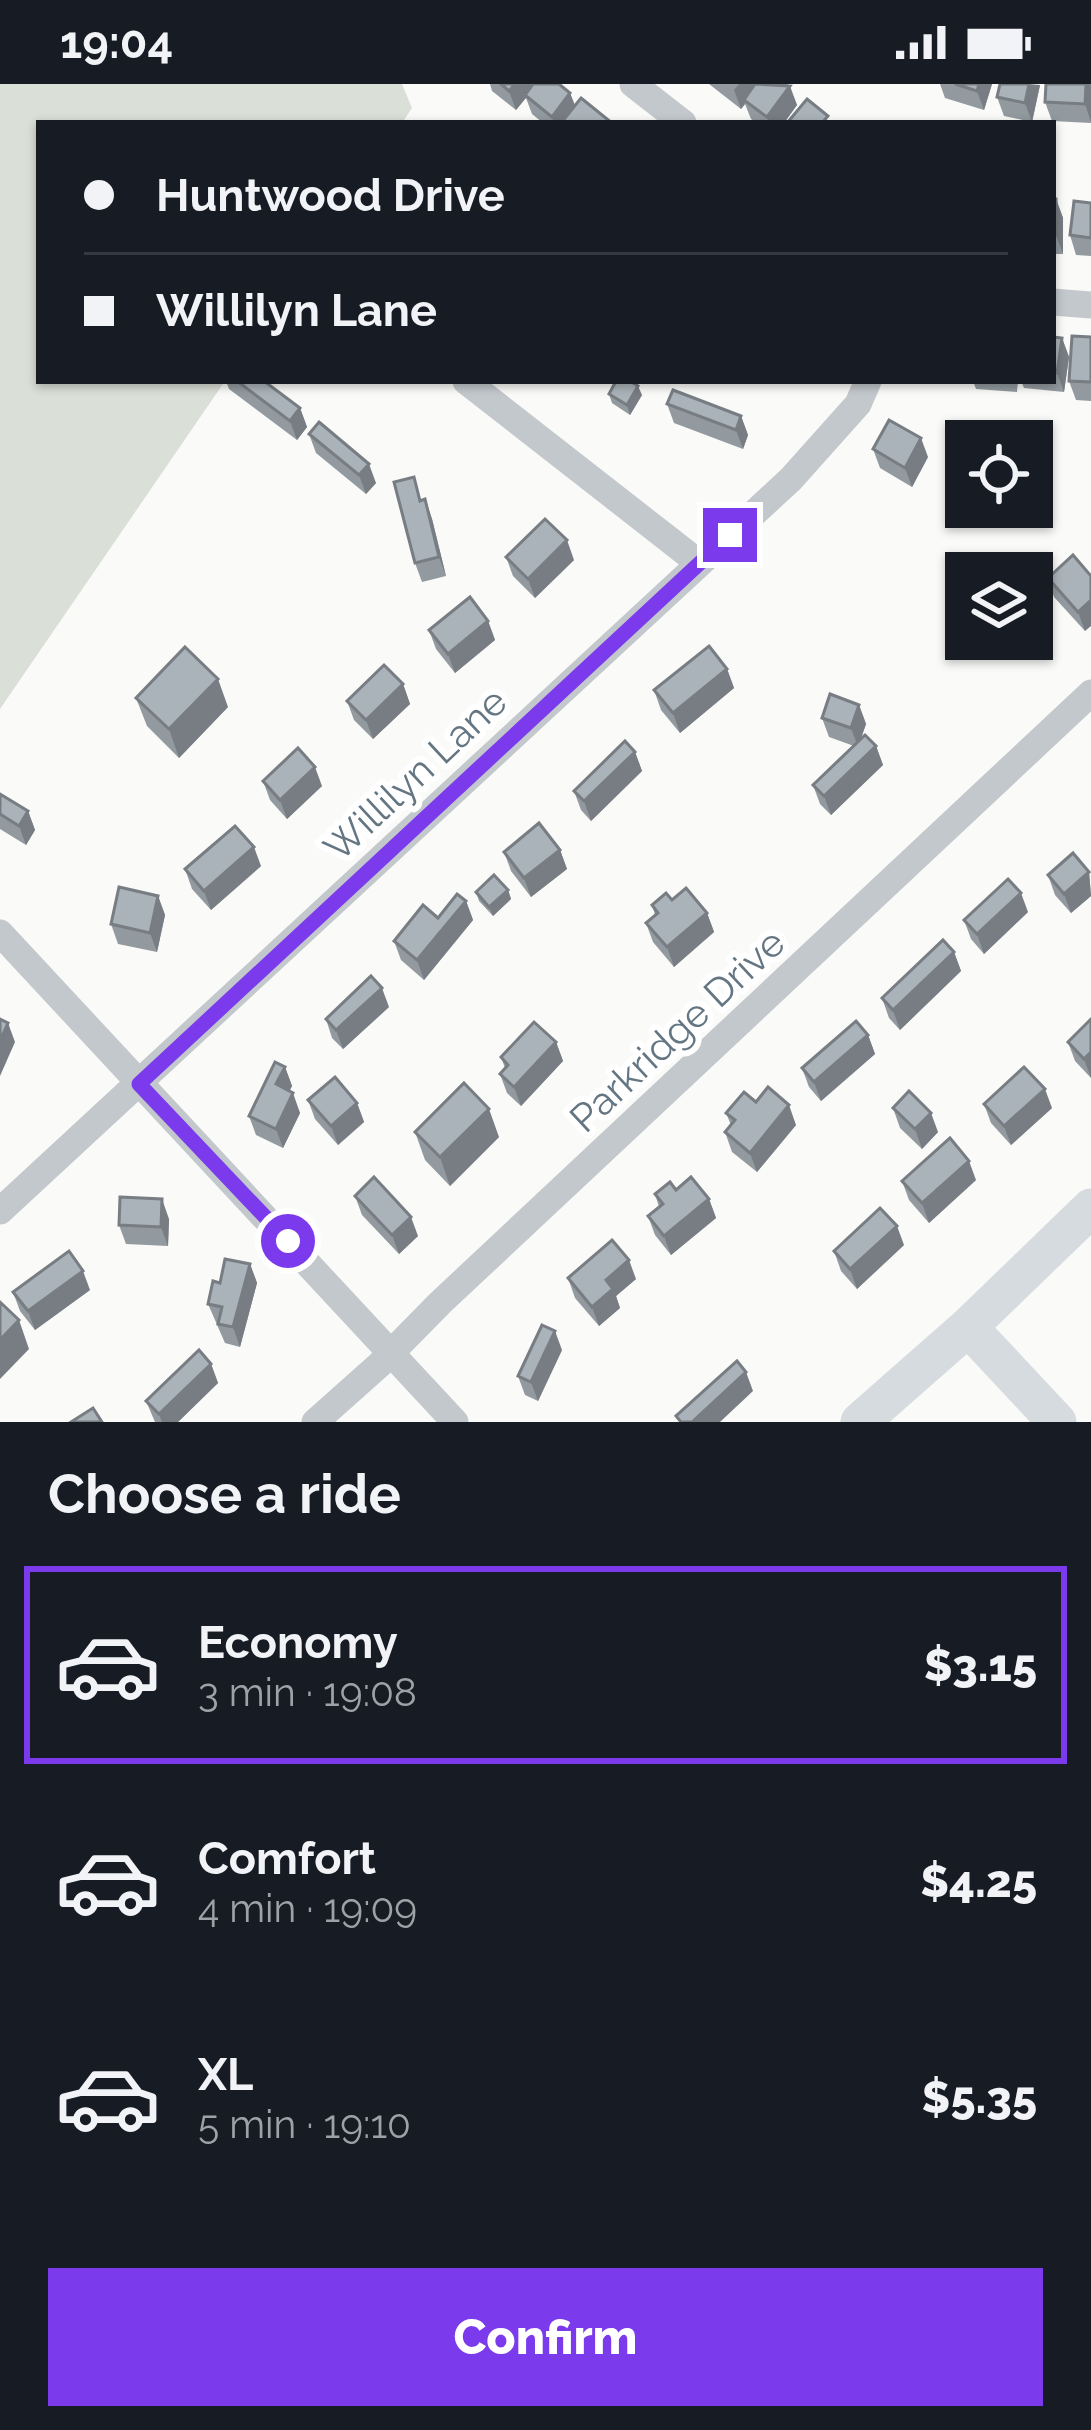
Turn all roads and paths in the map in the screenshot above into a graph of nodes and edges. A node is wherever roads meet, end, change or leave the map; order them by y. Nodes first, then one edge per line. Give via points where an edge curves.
1 (633, 84) edge
2 (679, 120) edge
3 (1056, 302) edge
4 (1091, 305) edge
5 (470, 384) edge
6 (867, 384) edge
7 (699, 562) junction
8 (1091, 693) edge
9 (0, 933) edge
10 (139, 1084) junction
11 (1091, 1208) edge
12 (0, 1211) edge
13 (968, 1327) junction
14 (392, 1353) junction
15 (314, 1422) edge
16 (455, 1422) edge
17 (860, 1422) edge
18 (1057, 1422) edge

1 - 2 street
3 - 4 street
5 - 7 street
6 - 7 street, Willilyn Lane via 816,453
7 - 10 street, Willilyn Lane
8 - 14 street, Parkridge Drive
9 - 10 street
10 - 12 street, Willilyn Lane
10 - 14 street
11 - 13 street
13 - 17 street
13 - 18 street
14 - 15 street, Parkridge Drive
14 - 16 street

